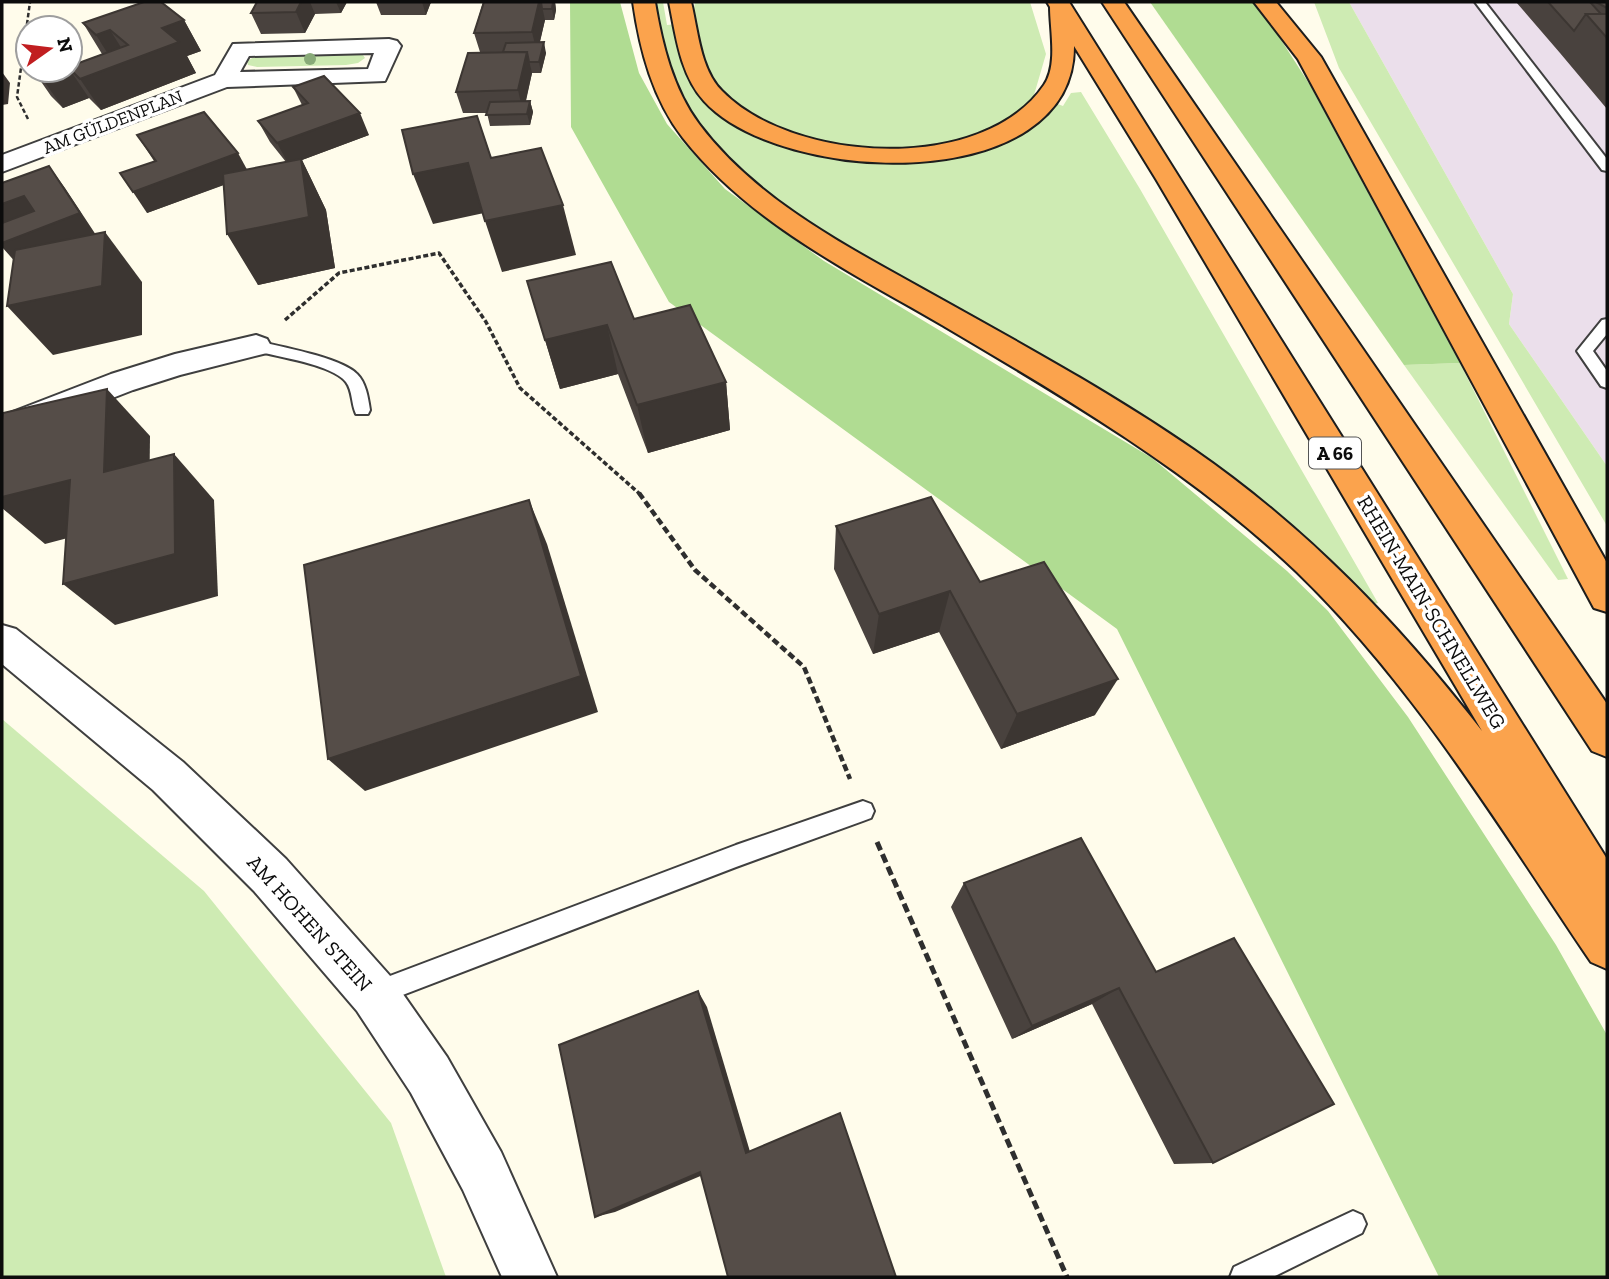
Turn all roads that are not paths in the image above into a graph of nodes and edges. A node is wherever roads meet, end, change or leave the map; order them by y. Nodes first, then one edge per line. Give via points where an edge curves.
1 (643, 2) edge
2 (680, 2) edge
3 (1112, 2) edge
4 (1265, 2) edge
5 (1293, 2) edge
6 (1480, 2) edge
7 (1059, 4) edge
8 (1309, 57) junction
9 (224, 80) junction
10 (2, 164) edge
11 (1607, 167) edge
12 (1607, 324) edge
13 (256, 346) joint
14 (1607, 382) edge
15 (362, 410) dead end
16 (2, 429) edge
17 (1607, 597) edge
18 (2, 641) edge
19 (1607, 738) edge
20 (863, 811) road end
21 (1607, 900) edge
22 (1607, 946) edge
23 (374, 994) junction
24 (1353, 1224) dead end
25 (530, 1277) edge
26 (1244, 1277) edge

1 - 22 highway via 672,101 719,164 810,235 1137,427 1248,508 1311,562 1448,718
2 - 7 highway via 696,70 733,117 799,145 881,156 963,147 1026,121 1046,103 1058,83
3 - 19 highway
4 - 8 highway
5 - 8 highway
6 - 11 lane
7 - 21 highway, RHEIN-MAIN-SCHNELLWEG / A 66
8 - 17 highway
9 - 9 street, AM GÜLDENPLAN via 377,76 389,46 241,49
9 - 10 street, AM GÜLDENPLAN
12 - 14 lane via 1585,351
13 - 15 lane via 334,366 350,376 359,390
13 - 16 street via 122,382
18 - 23 street, AM HOHEN STEIN via 167,776 270,875
20 - 23 lane
23 - 25 street, AM HOHEN STEIN via 429,1075 482,1171
24 - 26 lane

